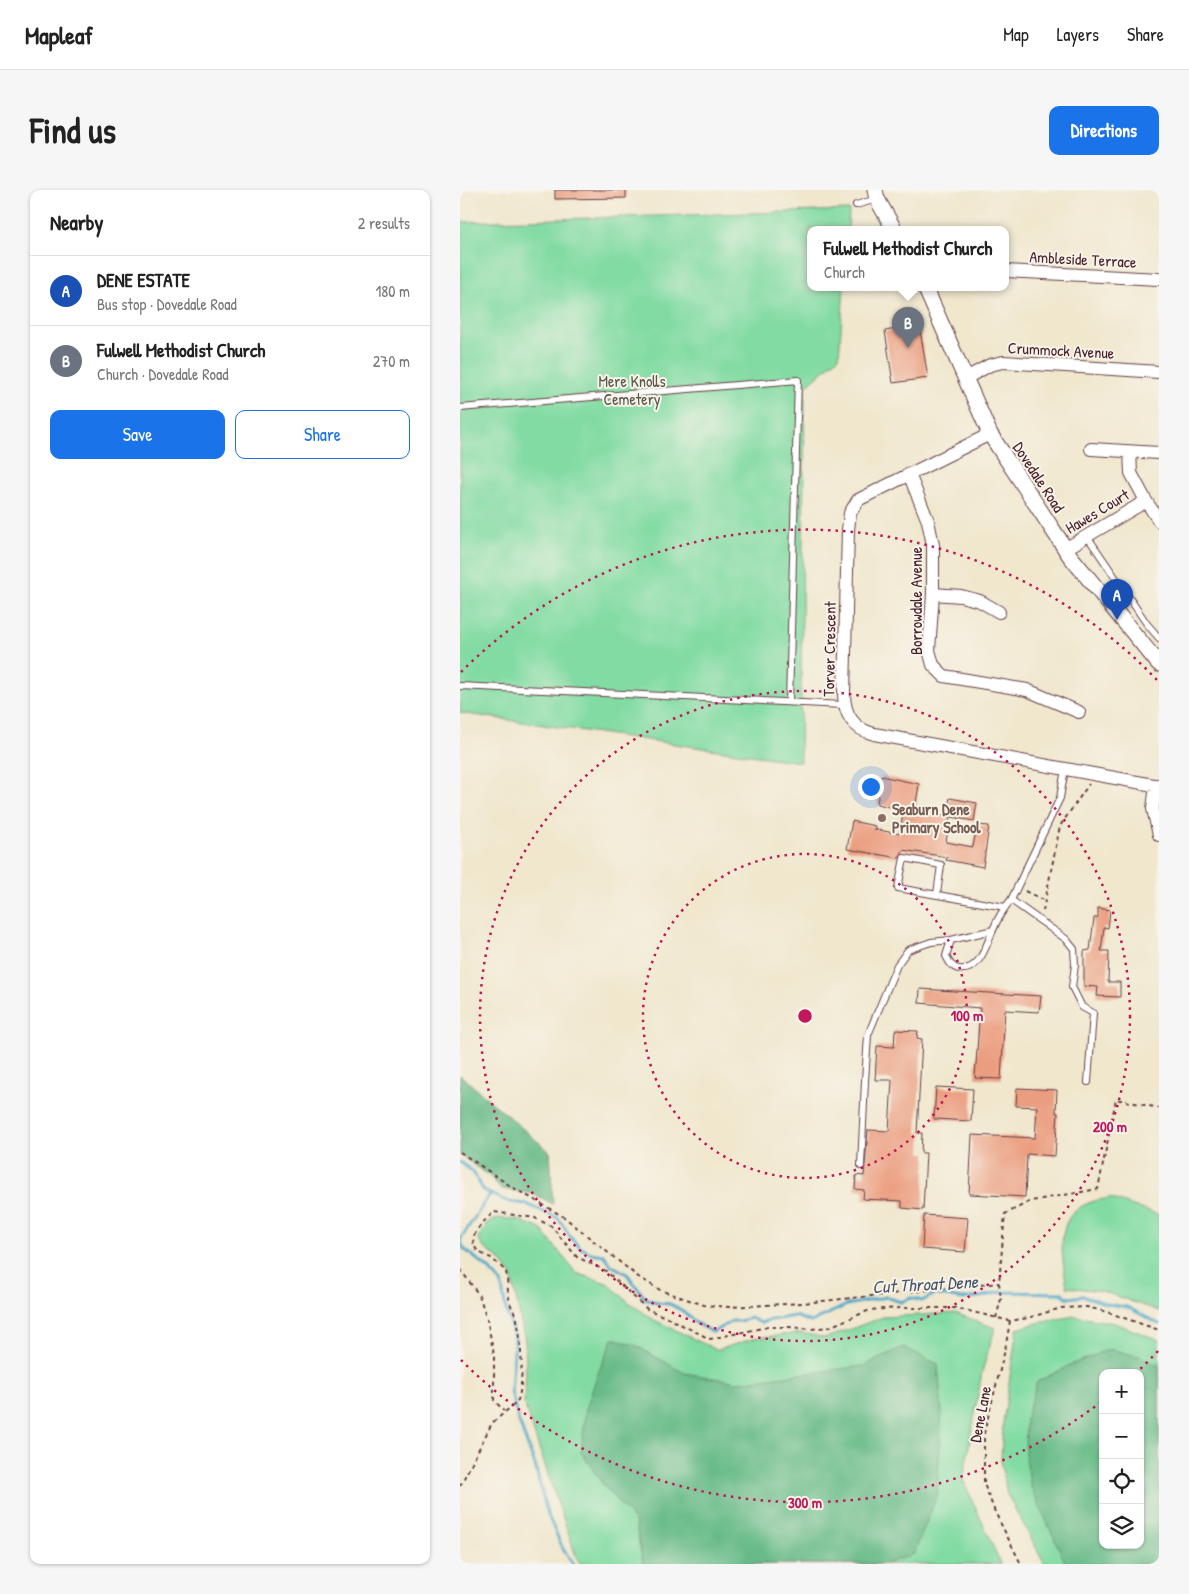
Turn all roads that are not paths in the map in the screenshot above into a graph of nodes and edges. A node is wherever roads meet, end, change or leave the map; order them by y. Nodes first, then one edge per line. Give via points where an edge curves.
1 (876, 194) edge
2 (856, 205) dead end
3 (892, 226) edge
4 (1009, 271) edge
5 (1159, 279) edge
6 (927, 291) edge
7 (1159, 372) edge
8 (966, 378) junction
9 (460, 408) edge
10 (990, 434) junction
11 (1092, 449) dead end
12 (1130, 452) junction
13 (1159, 453) edge
14 (909, 474) junction
15 (1146, 501) junction
16 (1159, 521) edge
17 (1086, 536) junction
18 (1065, 549) junction
19 (933, 594) junction
20 (999, 612) dead end
21 (1159, 638) edge
22 (1159, 664) edge
23 (460, 686) edge
24 (789, 702) junction
25 (844, 704) junction
26 (1079, 712) dead end
27 (1065, 769) junction
28 (1158, 786) edge
29 (1159, 835) edge
30 (938, 894) junction
31 (1011, 900) junction
32 (1005, 907) junction
33 (993, 930) junction
34 (951, 940) junction
35 (1088, 1082) dead end
36 (861, 1166) dead end

1 - 2 lane
1 - 3 street
4 - 5 street, Ambleside Terrace
6 - 8 street, Dovedale Road
7 - 8 street, Crummock Avenue via 1002,362
8 - 10 street, Dovedale Road
9 - 24 lane via 798,380
10 - 14 street, Torver Crescent
10 - 18 street, Dovedale Road
11 - 12 street
12 - 13 street
12 - 15 street via 1131,472
14 - 19 street, Borrowdale Avenue via 928,521 933,545
14 - 25 street, Torver Crescent via 858,500 850,513
15 - 16 street
15 - 17 street, Hawes Court
17 - 18 street, Hawes Court
17 - 21 lane
18 - 22 street, Dovedale Road
19 - 20 street via 980,601
19 - 26 street, Borrowdale Avenue via 929,650 933,665 944,676 1026,690
23 - 24 lane
24 - 25 lane
25 - 27 street, Torver Crescent via 855,725 869,733
27 - 28 street, Torver Crescent
27 - 31 lane via 1060,798
28 - 29 street via 1153,808
30 - 30 lane via 898,888 904,858 941,865
30 - 32 lane
31 - 32 lane
31 - 35 lane via 1066,939 1074,950 1072,987 1082,1007 1093,1012
32 - 33 lane
33 - 34 lane
33 - 34 lane via 984,953 973,966 965,969 949,963 946,956
34 - 36 lane via 931,942 908,950 897,965 868,1035

